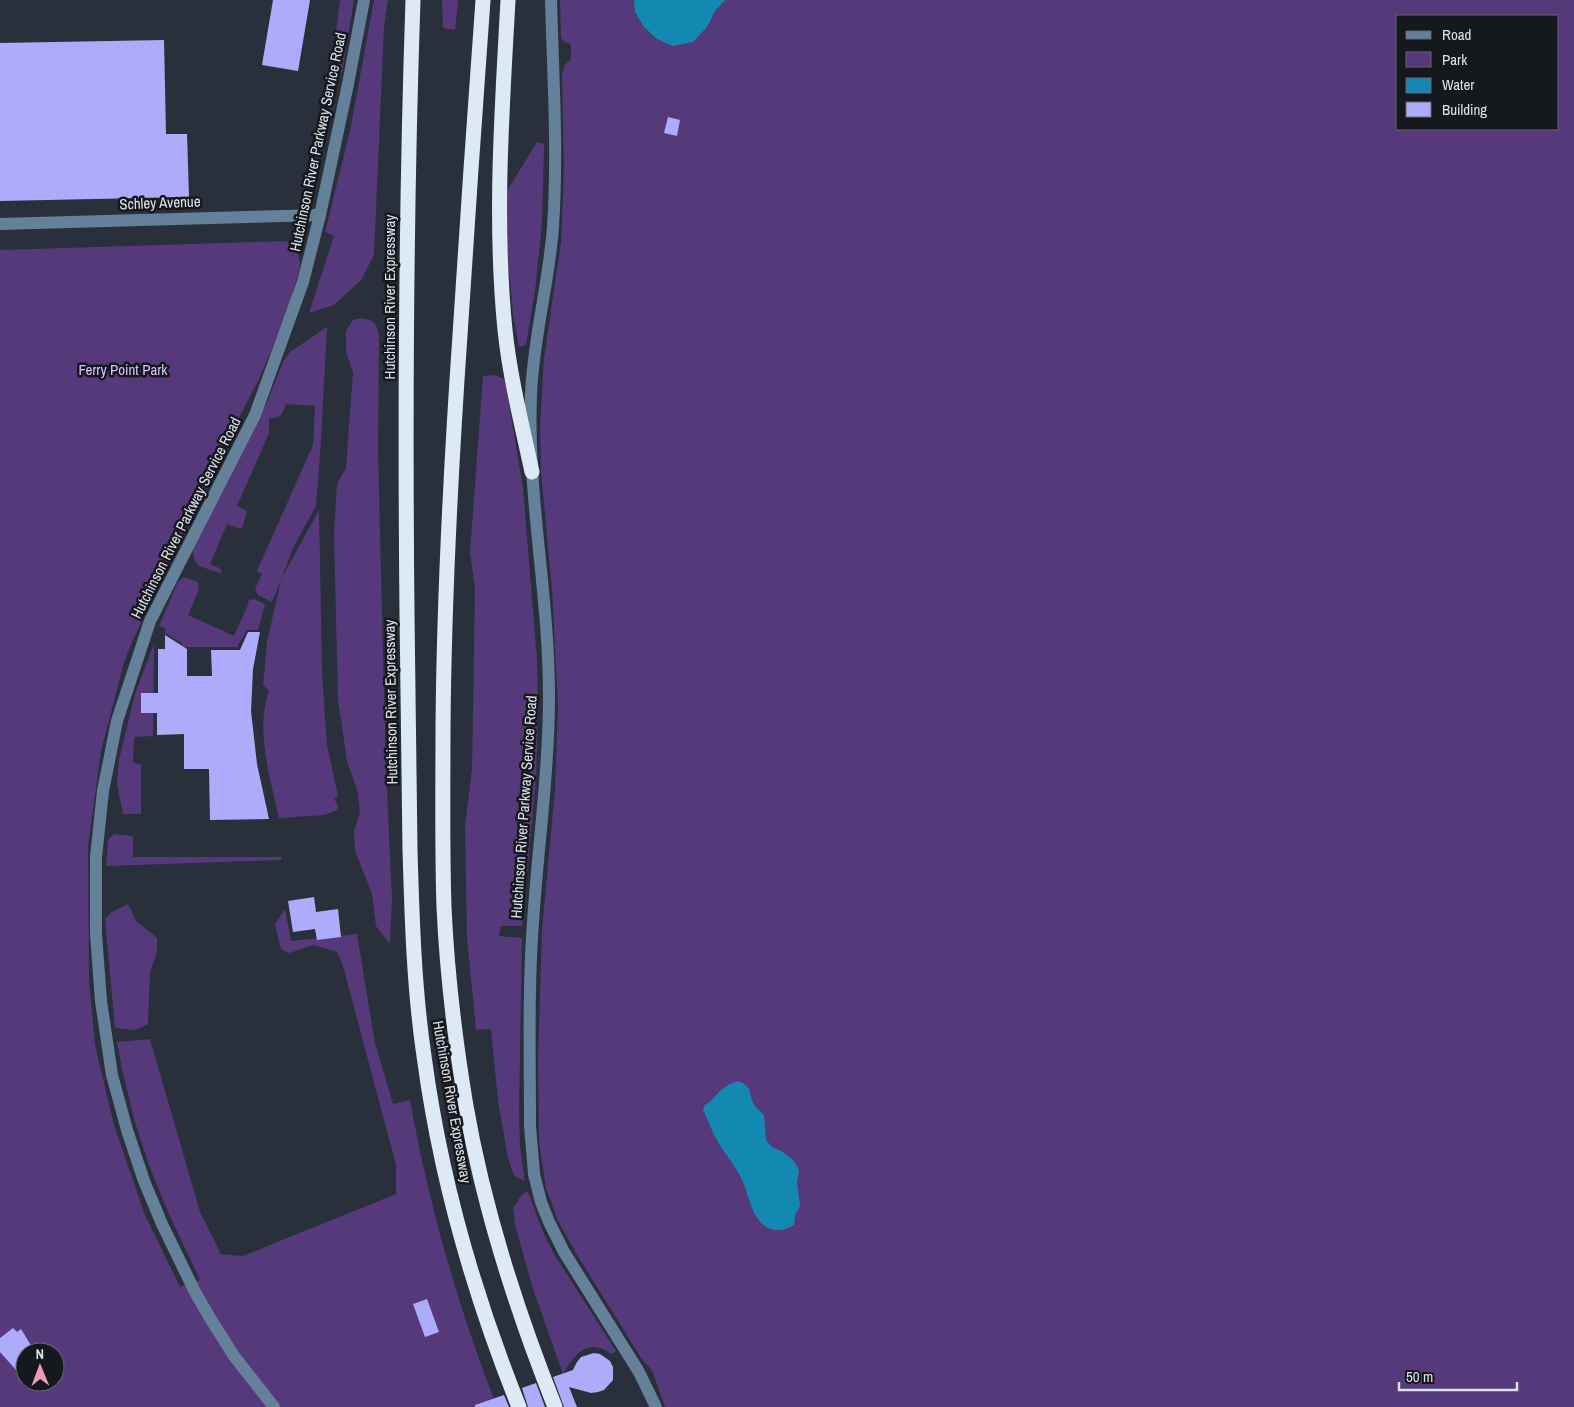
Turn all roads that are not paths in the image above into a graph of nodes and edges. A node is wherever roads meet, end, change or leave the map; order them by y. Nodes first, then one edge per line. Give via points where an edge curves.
1 (364, 0) edge
2 (413, 0) edge
3 (483, 0) edge
4 (508, 0) edge
5 (551, 0) edge
6 (320, 215) junction
7 (0, 224) edge
8 (532, 472) junction
9 (274, 1407) edge
10 (519, 1407) edge
11 (554, 1407) edge
12 (656, 1407) edge

1 - 6 street, Hutchinson River Parkway Service Road
2 - 10 highway, Hutchinson River Expressway via 406,485 415,962 424,1057 460,1231
3 - 11 highway, Hutchinson River Expressway via 447,567 443,681 444,908 452,1006 471,1134 506,1272
4 - 8 highway via 500,163 502,287 509,360
5 - 8 street, Hutchinson River Parkway Service Road via 554,202 532,382
6 - 7 street, Schley Avenue
6 - 9 street, Hutchinson River Parkway Service Road via 303,282 255,415 150,621 117,721 103,791 95,887 97,963 105,1037 117,1096 136,1159 194,1292 234,1356
8 - 12 street, Hutchinson River Parkway Service Road via 549,695 532,943 530,1126 534,1174 540,1202 554,1232 639,1372

